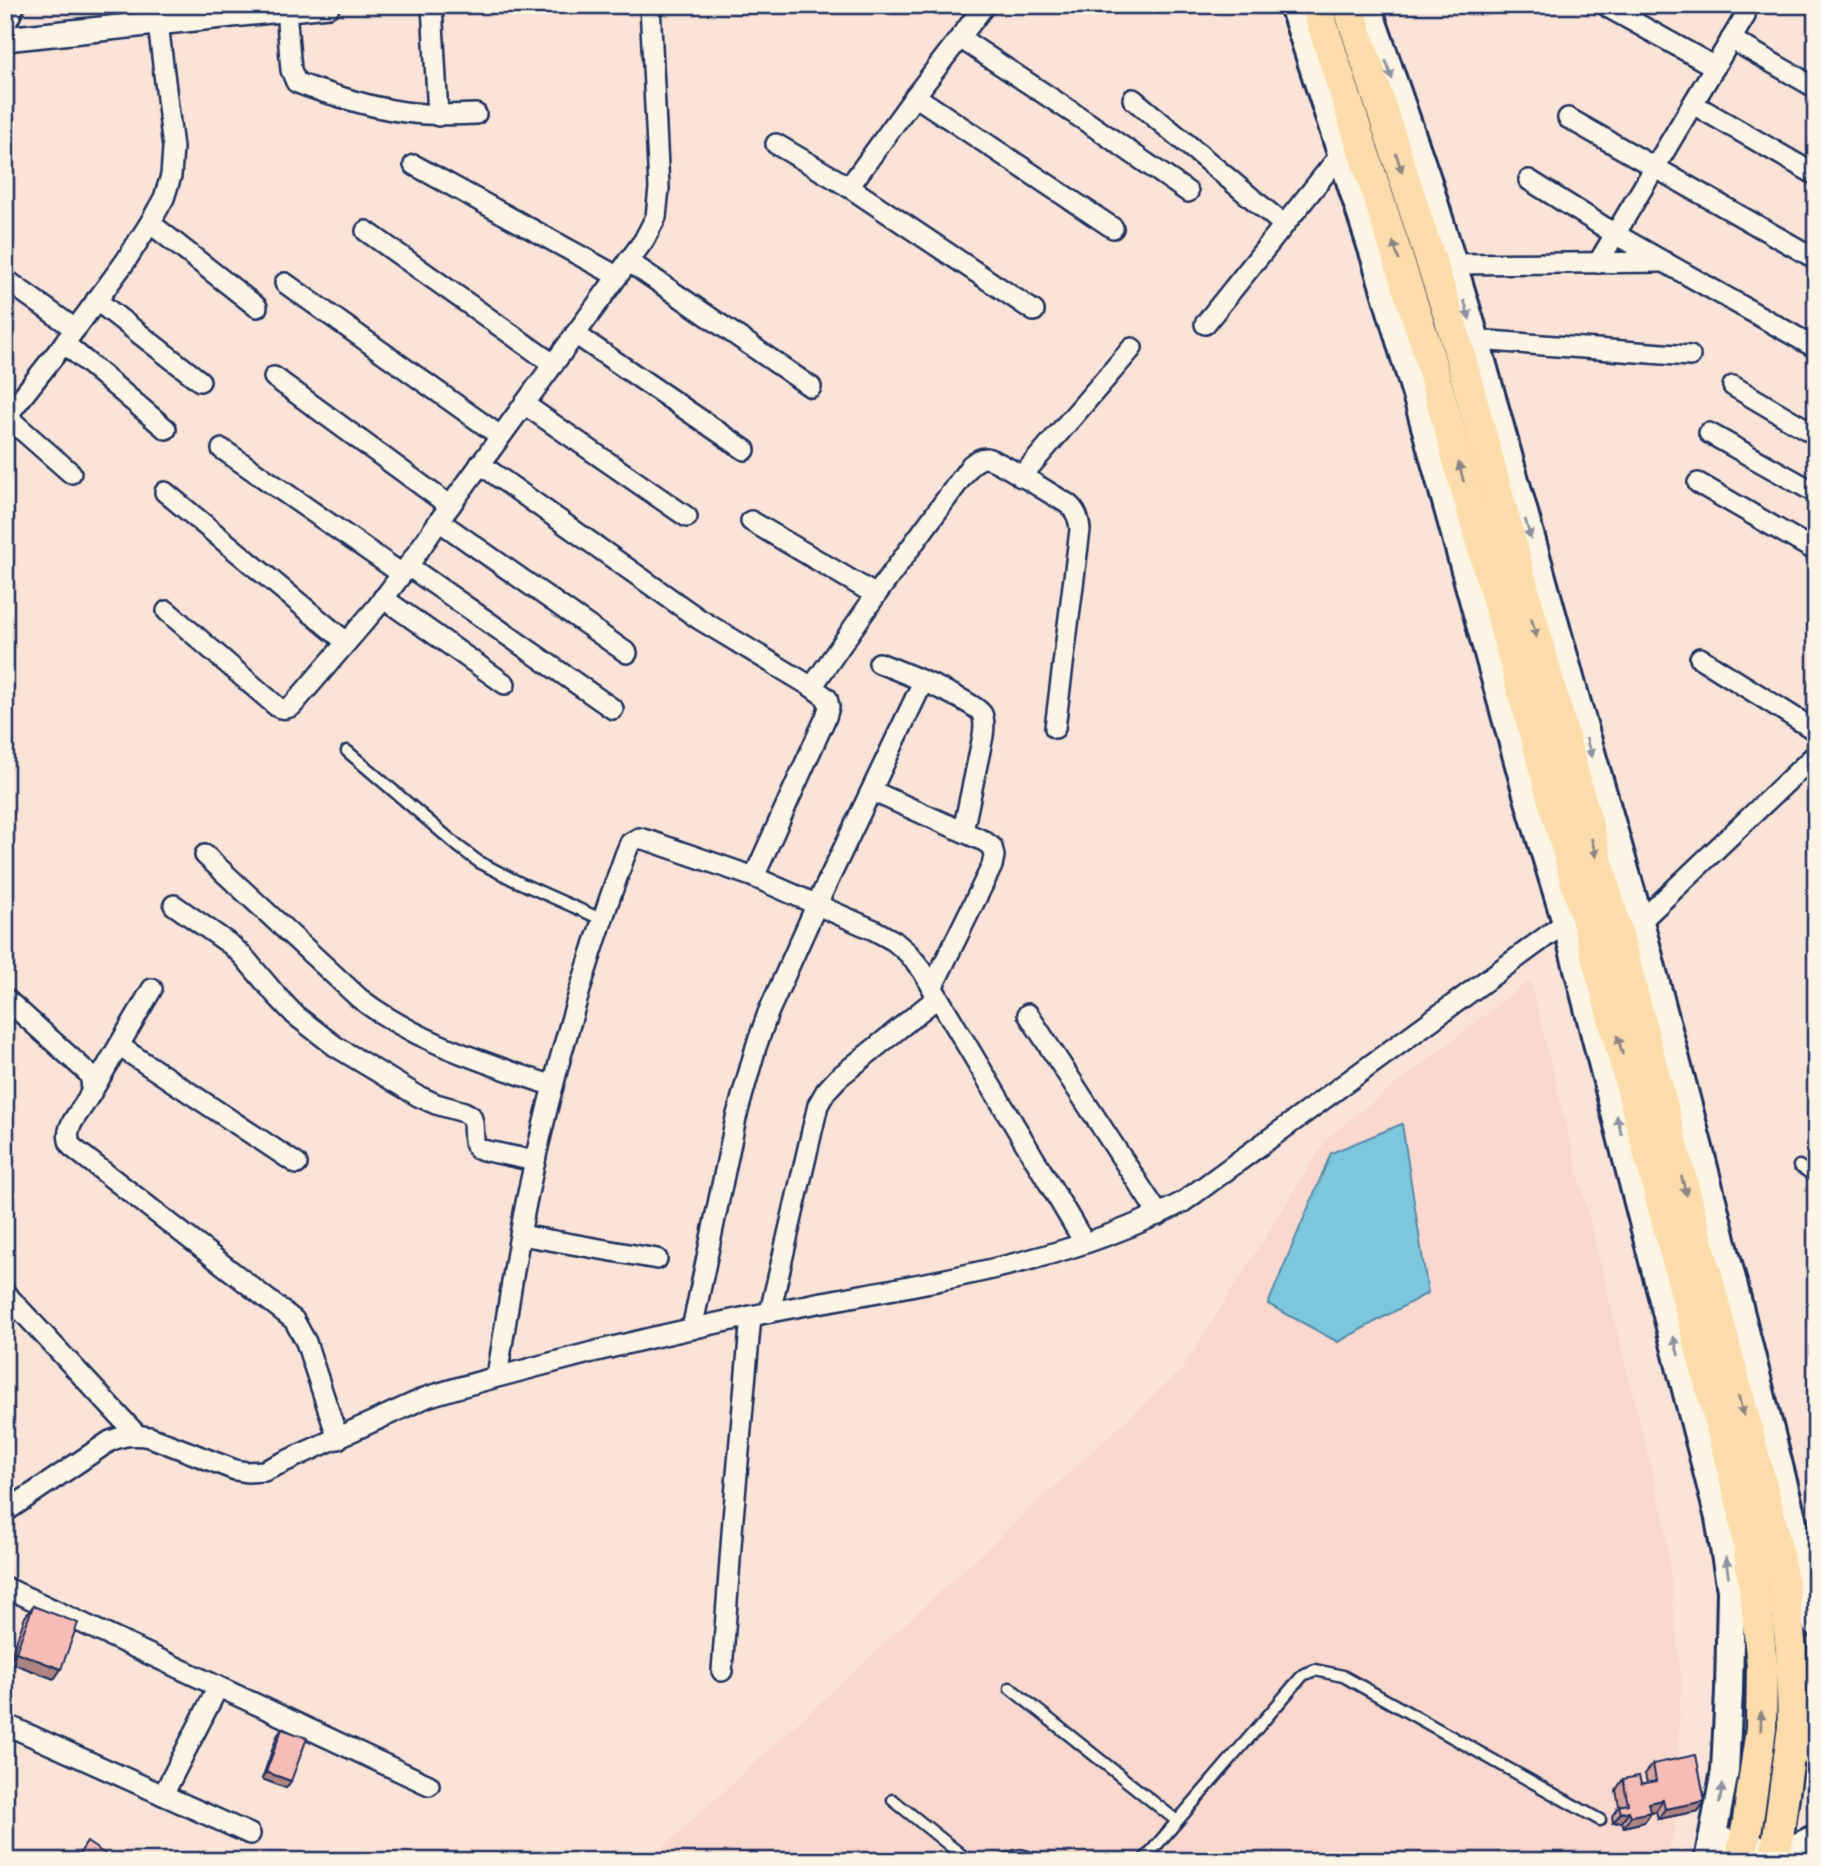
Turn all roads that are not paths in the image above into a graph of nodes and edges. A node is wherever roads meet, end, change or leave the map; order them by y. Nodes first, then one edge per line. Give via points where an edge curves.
1 (15, 5) edge
2 (328, 5) edge
3 (432, 5) edge
4 (650, 5) edge
5 (985, 5) edge
6 (1293, 5) edge
7 (1316, 5) edge
8 (1348, 5) edge
9 (1367, 5) edge
10 (1609, 8) dead end
11 (286, 9) junction
12 (1745, 16) dead end
13 (158, 23) junction
14 (5, 26) edge
15 (960, 38) junction
16 (5, 39) edge
17 (1731, 39) junction
18 (1715, 67) junction
19 (1816, 88) edge
20 (915, 96) junction
21 (1133, 99) dead end
22 (1693, 104) junction
23 (475, 114) dead end
24 (438, 116) junction
25 (1568, 118) dead end
26 (776, 144) dead end
27 (1341, 154) junction
28 (414, 164) dead end
29 (1655, 168) junction
30 (1816, 175) edge
31 (1529, 180) dead end
32 (849, 187) junction
33 (1188, 192) dead end
34 (150, 223) junction
35 (1284, 225) junction
36 (1113, 228) dead end
37 (366, 231) dead end
38 (1615, 234) junction
39 (1816, 259) edge
40 (1666, 262) junction
41 (1598, 263) junction
42 (1453, 264) junction
43 (623, 269) junction
44 (5, 279) edge
45 (285, 282) dead end
46 (96, 300) junction
47 (257, 307) dead end
48 (1034, 311) dead end
49 (1205, 324) dead end
50 (1464, 333) junction
51 (575, 334) junction
52 (69, 336) junction
53 (1132, 348) dead end
54 (1816, 348) edge
55 (1690, 356) dead end
56 (553, 364) junction
57 (274, 377) dead end
58 (200, 381) dead end
59 (1733, 386) dead end
60 (811, 387) dead end
61 (524, 404) junction
62 (6, 416) edge
63 (166, 429) dead end
64 (1709, 433) dead end
65 (1816, 435) edge
66 (500, 436) junction
67 (222, 449) dead end
68 (745, 450) dead end
69 (480, 464) junction
70 (71, 473) dead end
71 (1021, 477) junction
72 (1698, 483) dead end
73 (165, 492) dead end
74 (1816, 493) edge
75 (444, 513) junction
76 (687, 517) dead end
77 (751, 521) dead end
78 (1816, 551) edge
79 (405, 570) junction
80 (876, 595) junction
81 (383, 598) junction
82 (167, 611) dead end
83 (346, 642) junction
84 (627, 653) dead end
85 (1700, 657) dead end
86 (880, 663) dead end
87 (923, 682) junction
88 (505, 684) dead end
89 (812, 687) junction
90 (613, 709) dead end
91 (1055, 728) dead end
92 (1816, 731) edge
93 (347, 751) dead end
94 (1816, 754) edge
95 (872, 791) junction
96 (963, 831) junction
97 (205, 855) dead end
98 (754, 877) junction
99 (817, 904) junction
100 (174, 905) dead end
101 (601, 919) junction
102 (1566, 922) junction
103 (1640, 922) junction
104 (152, 989) dead end
105 (935, 992) junction
106 (5, 998) edge
107 (1028, 1014) dead end
108 (119, 1046) junction
109 (553, 1086) junction
110 (90, 1096) junction
111 (535, 1161) junction
112 (297, 1164) dead end
113 (1799, 1166) dead end
114 (1816, 1177) edge
115 (1159, 1214) junction
116 (521, 1235) junction
117 (1084, 1242) junction
118 (657, 1259) dead end
119 (5, 1293) edge
120 (761, 1314) junction
121 (692, 1329) junction
122 (497, 1376) junction
123 (136, 1434) junction
124 (338, 1439) junction
125 (5, 1512) edge
126 (5, 1587) edge
127 (1816, 1624) edge
128 (722, 1671) dead end
129 (218, 1687) junction
130 (1010, 1688) dead end
131 (5, 1724) edge
132 (1793, 1727) junction
133 (1816, 1754) edge
134 (429, 1785) dead end
135 (163, 1795) junction
136 (892, 1800) dead end
137 (1600, 1819) dead end
138 (1177, 1821) junction
139 (250, 1834) dead end
140 (1816, 1838) edge
141 (1711, 1850) edge
142 (1742, 1853) edge
143 (1775, 1857) edge
144 (968, 1861) edge
145 (1004, 1861) edge
146 (1035, 1861) edge
147 (1143, 1861) edge

1 - 14 street
2 - 11 street
3 - 24 street
4 - 43 street via 659,204 651,229
5 - 15 street
6 - 27 main road
142 -> 7 main road via 1761,1729 1762,1666 1743,1510 1594,947 1424,339
8 -> 50 main road
9 -> 42 main road
10 - 18 street
11 - 13 street
11 - 24 street via 296,82 398,113
12 - 17 street
13 - 16 street
13 - 34 street via 173,148 171,176
15 - 20 street
15 - 33 street
17 - 18 street
17 - 19 street
18 - 22 street
20 - 32 street
20 - 36 street
21 - 35 street
22 - 29 street
22 - 30 street
23 - 24 street
25 - 29 street
26 - 32 street
27 - 35 street
27 - 102 main road via 1420,408
28 - 43 street
29 - 38 street
29 - 39 street
31 - 38 street
32 - 48 street
34 - 46 street
34 - 47 street
35 - 49 street
37 - 56 street
38 - 40 street
38 - 41 street
40 - 41 street
40 - 54 street
41 - 42 street
42 -> 50 main road
43 - 51 street
43 - 60 street
44 - 52 street
45 - 66 street
46 - 52 street
46 - 58 street
50 - 55 street
50 -> 103 main road
50 -> 132 main road via 1772,1524 1791,1649
51 - 56 street
51 - 68 street
52 - 62 street
52 - 63 street
53 - 71 street
56 - 61 street
57 - 75 street
59 - 65 street
61 - 66 street
61 - 76 street
62 - 70 street
64 - 74 street
66 - 69 street
67 - 79 street
69 - 75 street
69 - 89 street via 699,619
71 - 80 street via 992,460 977,460
71 - 91 street via 1068,504 1079,518
72 - 78 street
73 - 83 street
75 - 79 street
75 - 84 street
77 - 80 street
79 - 81 street
79 - 90 street
80 - 89 street
81 - 83 street
81 - 88 street
82 - 83 street via 278,708 292,706
85 - 92 street
86 - 87 street
87 - 95 street
87 - 96 street via 982,714 984,736
89 - 98 street via 827,698 826,717
93 - 101 lane via 479,862
94 - 103 street
95 - 96 street
95 - 99 street
96 - 105 street via 992,847 995,856
97 - 109 street via 378,1013 432,1043
98 - 99 street
98 - 101 street via 639,838 630,843
99 - 105 street via 894,941 922,970
99 - 121 street via 752,1058
100 - 111 street via 231,945 295,1015 335,1046 418,1096 471,1116 478,1149
101 - 109 street
102 - 115 street via 1203,1188
141 -> 102 main road via 1725,1771 1731,1590 1696,1422
103 - 127 main road
104 - 108 street
105 - 117 street
105 - 120 street via 838,1078 818,1105
106 - 110 street via 88,1073
107 - 115 street
108 - 110 street
108 - 112 street
109 - 111 street
110 - 124 street via 67,1133 72,1147 294,1320 306,1342
111 - 116 street
113 - 114 lane
115 - 117 street
116 - 118 street
116 - 122 street
117 - 120 street via 977,1273
119 - 123 street
120 - 121 street
120 - 128 street via 733,1519
121 - 122 street
122 - 124 street via 427,1397
123 - 124 street via 247,1472 264,1471
123 - 125 street via 110,1441
126 - 129 street
129 - 134 street
129 - 135 street
130 - 138 lane
131 - 135 street
132 - 133 main road
132 - 143 main road
135 - 139 street
136 - 144 lane
137 - 138 lane via 1343,1676 1315,1670 1303,1675
138 - 147 lane
140 - 143 main road
141 - 142 main road
142 - 143 main road
145 - 146 lane via 1020,1854

